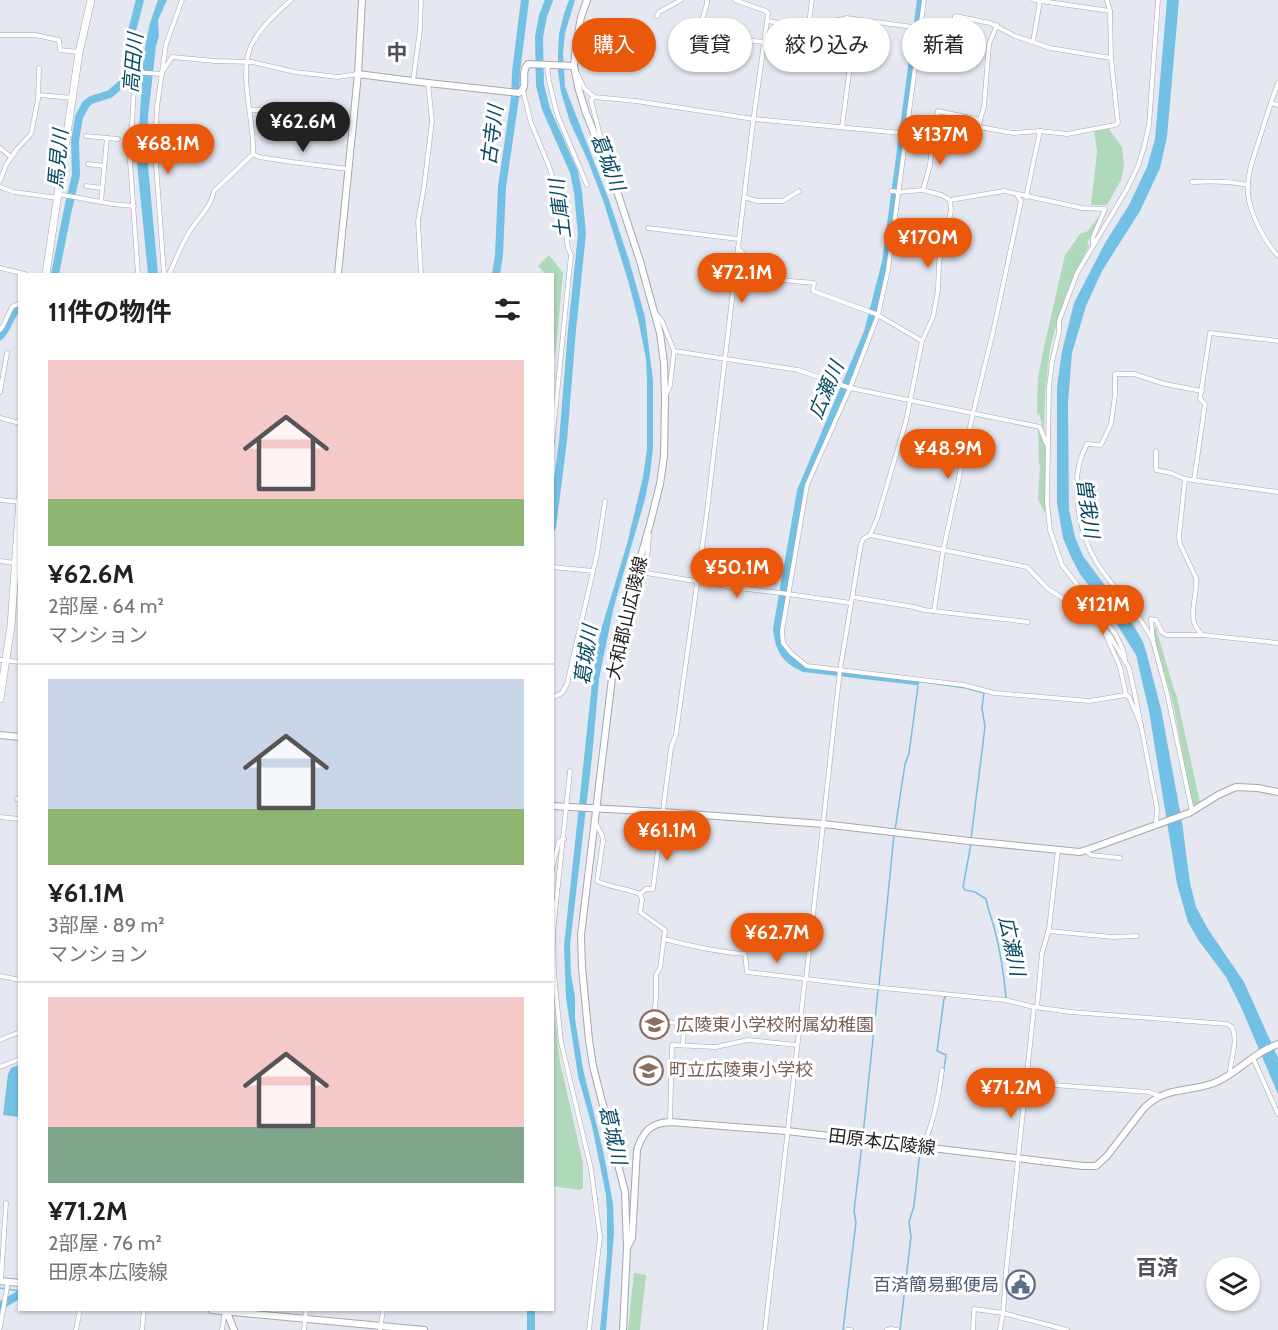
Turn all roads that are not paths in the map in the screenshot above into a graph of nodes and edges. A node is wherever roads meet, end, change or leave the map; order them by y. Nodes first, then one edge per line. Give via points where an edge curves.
1 (89, 0) edge
2 (182, 0) edge
3 (291, 0) edge
4 (362, 0) edge
5 (420, 0) edge
6 (587, 0) edge
7 (681, 0) edge
8 (707, 0) edge
9 (735, 0) edge
10 (812, 0) edge
11 (924, 0) edge
12 (1037, 0) edge
13 (1107, 0) edge
14 (1158, 0) edge
15 (742, 2) edge
16 (1110, 11) junction
17 (657, 16) dead end
18 (582, 18) edge
19 (767, 18) edge
20 (810, 18) edge
21 (921, 18) edge
22 (955, 18) edge
23 (969, 18) edge
24 (986, 22) edge
25 (997, 26) junction
26 (0, 34) edge
27 (764, 42) edge
28 (1033, 42) junction
29 (764, 49) edge
30 (80, 52) junction
31 (1111, 58) junction
32 (247, 62) junction
33 (547, 65) junction
34 (572, 66) edge
35 (39, 68) dead end
36 (575, 72) edge
37 (577, 72) edge
38 (849, 72) edge
39 (913, 72) edge
40 (161, 73) junction
41 (358, 74) junction
42 (413, 81) junction
43 (428, 83) junction
44 (1278, 83) edge
45 (523, 91) junction
46 (39, 95) junction
47 (594, 97) junction
48 (73, 98) junction
49 (1271, 103) junction
50 (1278, 105) edge
51 (250, 110) junction
52 (292, 111) dead end
53 (754, 119) junction
54 (980, 120) junction
55 (842, 127) junction
56 (1040, 131) junction
57 (904, 133) junction
58 (86, 136) dead end
59 (933, 136) junction
60 (107, 138) junction
61 (117, 139) dead end
62 (0, 148) edge
63 (253, 154) junction
64 (605, 156) junction
65 (11, 157) junction
66 (88, 164) dead end
67 (104, 166) junction
68 (349, 169) junction
69 (0, 181) edge
70 (1192, 182) dead end
71 (587, 185) dead end
72 (1248, 185) junction
73 (86, 186) dead end
74 (0, 187) edge
75 (102, 188) junction
76 (923, 190) junction
77 (799, 191) dead end
78 (896, 191) junction
79 (1017, 195) junction
80 (58, 196) junction
81 (744, 197) junction
82 (1026, 197) junction
83 (950, 200) junction
84 (101, 202) junction
85 (134, 206) junction
86 (648, 228) dead end
87 (738, 239) junction
88 (1093, 244) junction
89 (738, 247) junction
90 (1278, 256) edge
91 (0, 268) edge
92 (21, 273) edge
93 (46, 273) edge
94 (138, 273) edge
95 (164, 273) edge
96 (169, 273) edge
97 (338, 273) edge
98 (422, 273) edge
99 (18, 304) edge
100 (654, 312) junction
101 (875, 314) junction
102 (0, 330) edge
103 (922, 341) junction
104 (1278, 341) edge
105 (674, 351) junction
106 (8, 353) dead end
107 (725, 359) junction
108 (849, 388) junction
109 (1202, 391) junction
110 (0, 392) edge
111 (665, 399) junction
112 (910, 399) junction
113 (973, 413) junction
114 (554, 415) edge
115 (0, 418) edge
116 (18, 422) edge
117 (1047, 447) junction
118 (1156, 452) dead end
119 (1185, 479) junction
120 (1194, 480) junction
121 (1278, 492) edge
122 (0, 500) edge
123 (18, 501) edge
124 (605, 501) dead end
125 (18, 516) edge
126 (650, 524) junction
127 (870, 535) junction
128 (944, 551) junction
129 (0, 561) edge
130 (15, 563) junction
131 (554, 567) edge
132 (593, 571) junction
133 (646, 573) junction
134 (697, 581) junction
135 (788, 594) junction
136 (853, 597) junction
137 (851, 603) junction
138 (1094, 607) junction
139 (934, 611) junction
140 (624, 616) junction
141 (1028, 622) dead end
142 (1101, 624) junction
143 (1203, 635) junction
144 (1153, 641) junction
145 (1278, 643) edge
146 (1125, 659) junction
147 (3, 660) edge
148 (18, 662) edge
149 (841, 672) junction
150 (1126, 695) junction
151 (554, 697) edge
152 (0, 699) edge
153 (1141, 725) junction
154 (0, 735) edge
155 (18, 737) edge
156 (570, 771) dead end
157 (1278, 792) edge
158 (554, 806) edge
159 (566, 807) junction
160 (597, 809) junction
161 (662, 812) junction
162 (1190, 812) junction
163 (0, 817) edge
164 (18, 819) edge
165 (595, 822) junction
166 (823, 824) junction
167 (1158, 824) junction
168 (564, 839) junction
169 (1058, 850) junction
170 (1085, 850) junction
171 (1120, 858) dead end
172 (554, 861) edge
173 (640, 894) junction
174 (554, 924) edge
175 (1048, 931) junction
176 (1137, 936) dead end
177 (664, 939) junction
178 (0, 976) edge
179 (806, 979) junction
180 (18, 980) edge
181 (554, 983) edge
182 (556, 1002) joint
183 (1036, 1007) junction
184 (18, 1033) edge
185 (0, 1040) edge
186 (683, 1044) junction
187 (1278, 1044) edge
188 (797, 1045) junction
189 (1256, 1056) junction
190 (18, 1060) edge
191 (0, 1067) edge
192 (942, 1070) dead end
193 (1230, 1074) junction
194 (1026, 1083) junction
195 (1160, 1096) junction
196 (1278, 1114) edge
197 (670, 1122) junction
198 (787, 1131) junction
199 (921, 1147) junction
200 (1018, 1158) junction
201 (6, 1203) dead end
202 (627, 1248) junction
203 (4, 1286) edge
204 (80, 1311) edge
205 (144, 1311) edge
206 (226, 1311) edge
207 (226, 1311) edge
208 (235, 1311) edge
209 (306, 1311) edge
210 (383, 1311) edge
211 (1003, 1313) junction
212 (305, 1319) junction
213 (0, 1328) edge
214 (381, 1328) edge
215 (76, 1330) edge
216 (142, 1330) edge
217 (222, 1330) edge
218 (234, 1330) edge
219 (304, 1330) edge
220 (424, 1330) edge
221 (589, 1330) edge
222 (623, 1330) edge
223 (765, 1330) edge
224 (887, 1330) edge
225 (897, 1330) edge
226 (973, 1330) edge
227 (1000, 1330) edge
228 (1067, 1330) edge

1 - 30 main road
2 - 40 street via 166,44
3 - 32 street via 258,35
4 - 41 main road
5 - 42 street
6 - 18 main road, 大和郡山広陵線
7 - 17 street
8 - 27 street via 699,31 714,37
9 - 15 street
10 - 20 street
11 - 21 street
12 - 16 street
12 - 28 street
13 - 16 street
14 - 88 street via 1144,147 1127,189
15 - 19 street via 766,11
16 - 31 street
22 - 23 street
24 - 25 street
25 - 28 street
25 - 54 street via 989,44
26 - 30 street via 59,40 60,50
28 - 31 street
29 - 53 street
30 - 48 main road
31 - 56 street via 1118,123 1066,134
32 - 40 street via 172,57
32 - 41 street via 338,77
32 - 51 street
33 - 34 main road
33 - 45 main road via 532,63 525,68
33 - 71 street via 557,114
35 - 46 street
36 - 64 main road, 大和郡山広陵線 via 581,100
37 - 47 street via 584,88
38 - 55 street
39 - 57 street
40 - 85 street via 133,72 130,161
40 - 95 street via 155,150
41 - 42 main road
41 - 68 main road
42 - 43 main road
43 - 45 main road
43 - 98 street via 432,121 418,221
44 - 49 street
45 - 114 street via 563,212 571,255
46 - 48 street
46 - 65 street via 32,134
47 - 53 street
47 - 64 street via 591,100
48 - 80 main road
49 - 50 street
49 - 72 street
51 - 52 street
51 - 63 street
53 - 55 street
53 - 81 street
54 - 56 street via 979,127 1013,133
54 - 59 street via 938,111
55 - 57 street
56 - 82 street
57 - 59 street
57 - 78 street
58 - 60 street
59 - 76 street
60 - 61 street
60 - 67 street
62 - 65 street
63 - 68 street
63 - 96 street via 214,191
64 - 100 main road, 大和郡山広陵線 via 630,225
65 - 69 street
66 - 67 street
67 - 75 street
68 - 97 main road
70 - 72 street via 1218,180
72 - 90 street via 1251,208
73 - 75 street
74 - 80 street
75 - 84 street
76 - 78 street
76 - 83 street
77 - 81 street via 783,201
78 - 101 street via 888,270
79 - 82 street
79 - 83 street via 1004,191
79 - 113 street via 1021,201
80 - 84 street
80 - 93 main road
81 - 87 street
82 - 88 street via 1105,209
83 - 103 street via 935,308
84 - 85 street
85 - 94 street
86 - 87 street
87 - 89 street
88 - 117 street via 1059,321 1049,387
89 - 101 street via 764,274 814,283 813,291
89 - 107 street
91 - 92 street
99 - 102 street via 12,307
100 - 105 street via 662,321
100 - 111 main road, 大和郡山広陵線 via 662,347
101 - 103 street
101 - 108 street
103 - 112 street
104 - 109 street via 1209,333
105 - 107 street
105 - 111 street
106 - 110 street
107 - 108 street via 798,370
107 - 134 street
108 - 112 street
108 - 135 street via 807,485
109 - 120 street via 1200,399 1205,404
109 - 144 street via 1134,374 1115,374 1111,424 1101,445 1087,444 1077,471 1077,506 1088,545 1097,564
111 - 126 main road, 大和郡山広陵線 via 662,469
112 - 113 street
112 - 127 street
113 - 117 street via 1040,427
113 - 128 street
115 - 116 street
117 - 138 street via 1050,530 1062,565
118 - 119 street via 1156,470
119 - 120 street
119 - 143 street via 1179,536 1196,578 1193,616
120 - 121 street
122 - 123 street
124 - 132 street
125 - 130 main road
126 - 133 street
126 - 140 main road, 大和郡山広陵線
127 - 128 street
127 - 136 street via 861,544
128 - 139 street
128 - 142 street via 1027,567 1047,588
129 - 130 street
130 - 147 main road via 11,626
131 - 132 street
132 - 151 street via 567,684
133 - 134 street
133 - 140 street
134 - 135 street
134 - 161 street
135 - 137 street
135 - 149 street via 783,643 807,666
136 - 137 street
136 - 139 street
137 - 149 street
138 - 142 street
138 - 146 street via 1116,635
139 - 141 street
140 - 160 main road, 大和郡山広陵線 via 612,678
142 - 146 street
142 - 150 street via 1120,667
143 - 144 street via 1164,634 1156,620 1151,619
143 - 145 street
144 - 162 street
146 - 153 street
147 - 148 street
147 - 152 main road
149 - 150 street via 1075,700
149 - 166 street
150 - 153 street
153 - 167 street
154 - 155 main road
156 - 159 street
157 - 162 main road via 1236,787
158 - 159 main road
159 - 160 main road
159 - 168 street
160 - 161 main road
160 - 165 main road, 大和郡山広陵線
161 - 166 main road
161 - 173 street via 653,889
162 - 167 main road
163 - 164 street
165 - 173 street via 603,841 597,881
165 - 202 main road, 大和郡山広陵線 via 581,935 582,968 588,1040 625,1192
166 - 169 main road
166 - 179 street
167 - 170 main road
168 - 172 street via 559,841
168 - 174 street
169 - 170 main road
169 - 175 street
170 - 171 street via 1091,855
173 - 177 street via 640,912 664,928
175 - 176 street
175 - 183 street
177 - 179 street via 745,954 747,972
177 - 186 street via 656,975 654,1020 684,1024
178 - 180 street
179 - 183 street via 1006,1000
179 - 188 street
181 - 182 street
182 - 221 street via 565,1062 591,1169 600,1237
183 - 193 street via 1227,1024 1236,1037
183 - 194 street
184 - 185 street
186 - 188 street via 716,1047 748,1040
186 - 197 street via 672,1045
187 - 189 main road, 田原本広陵線
188 - 198 street
189 - 193 main road, 田原本広陵線
189 - 196 street
190 - 191 street
192 - 199 street via 935,1113
193 - 195 main road, 田原本広陵線 via 1214,1083
194 - 195 street
194 - 200 street
195 - 200 main road, 田原本広陵線 via 1144,1108 1096,1166
197 - 198 main road, 田原本広陵線
197 - 202 main road, 田原本広陵線 via 655,1124 641,1140 632,1238
198 - 199 main road, 田原本広陵線
198 - 223 street
199 - 200 main road, 田原本広陵線
200 - 211 street
201 - 203 street
202 - 222 main road, 田原本広陵線
203 - 213 street
204 - 215 street
205 - 216 street
206 - 217 street
207 - 218 main road
208 - 212 main road
209 - 212 street
210 - 214 street
211 - 226 street via 974,1309
211 - 227 street
211 - 228 street
212 - 214 main road
212 - 219 street
214 - 220 main road
224 - 225 street

